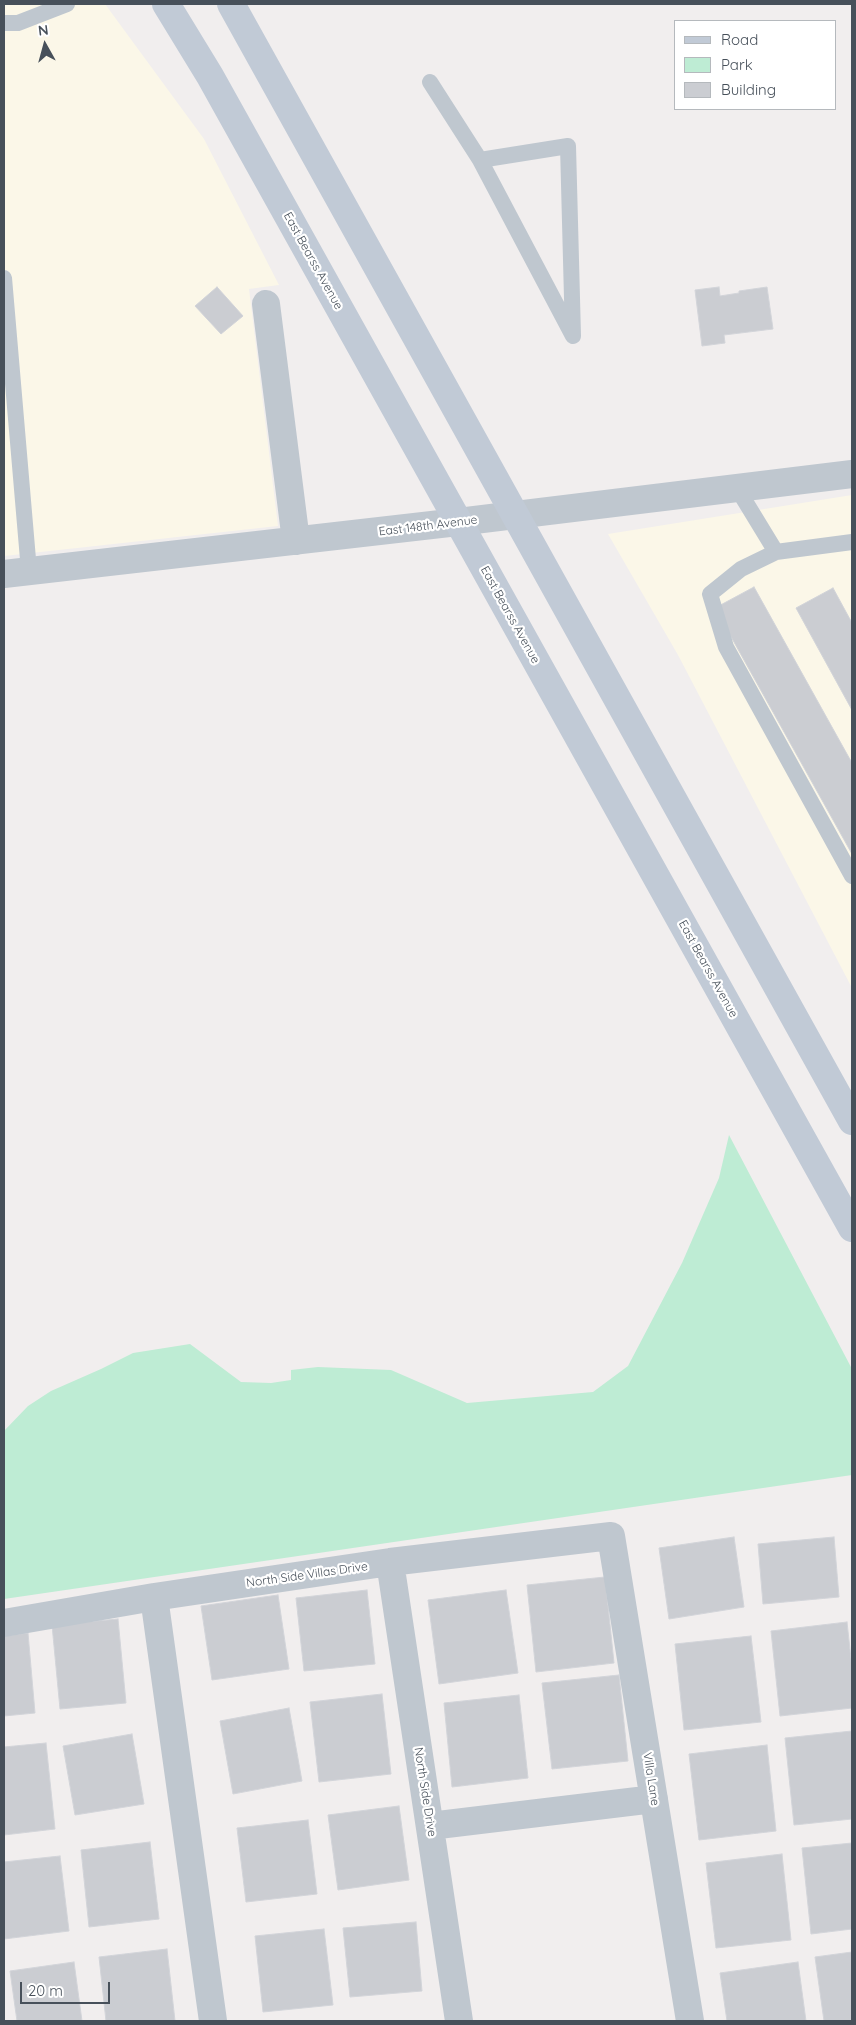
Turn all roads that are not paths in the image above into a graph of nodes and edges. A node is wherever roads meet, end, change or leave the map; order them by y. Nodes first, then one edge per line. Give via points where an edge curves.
1 (67, 4) edge
2 (166, 4) edge
3 (231, 4) edge
4 (4, 23) edge
5 (430, 82) dead end
6 (480, 160) junction
7 (4, 278) edge
8 (266, 304) dead end
9 (852, 474) edge
10 (737, 488) junction
11 (516, 515) junction
12 (458, 522) junction
13 (296, 541) junction
14 (852, 542) edge
15 (776, 552) junction
16 (16, 573) edge
17 (852, 876) edge
18 (852, 1121) edge
19 (852, 1228) edge
20 (611, 1536) joint
21 (390, 1562) junction
22 (154, 1598) junction
23 (4, 1623) edge
24 (654, 1799) junction
25 (430, 1826) junction
26 (214, 2021) edge
27 (459, 2021) edge
28 (690, 2021) edge

1 - 4 lane via 18,23
2 - 12 main road, East Bearss Avenue via 210,76
3 - 11 main road
5 - 6 lane
6 - 6 lane via 489,178 573,336 568,146
7 - 16 lane
8 - 13 street
9 - 10 street, East 148th Avenue
10 - 11 street, East 148th Avenue
10 - 15 lane
11 - 12 street, East 148th Avenue
11 - 18 main road
12 - 13 street, East 148th Avenue
12 - 19 main road, East Bearss Avenue
13 - 16 street, East 148th Avenue
14 - 15 lane
15 - 17 lane via 741,569 710,594 726,647
20 - 21 street, North Side Villas Drive
20 - 24 street, Villa Lane
21 - 22 street, North Side Villas Drive
21 - 25 street, North Side Drive
22 - 23 street, North Side Villas Drive
22 - 26 street
24 - 25 street
24 - 28 street, Villa Lane
25 - 27 street, North Side Drive

